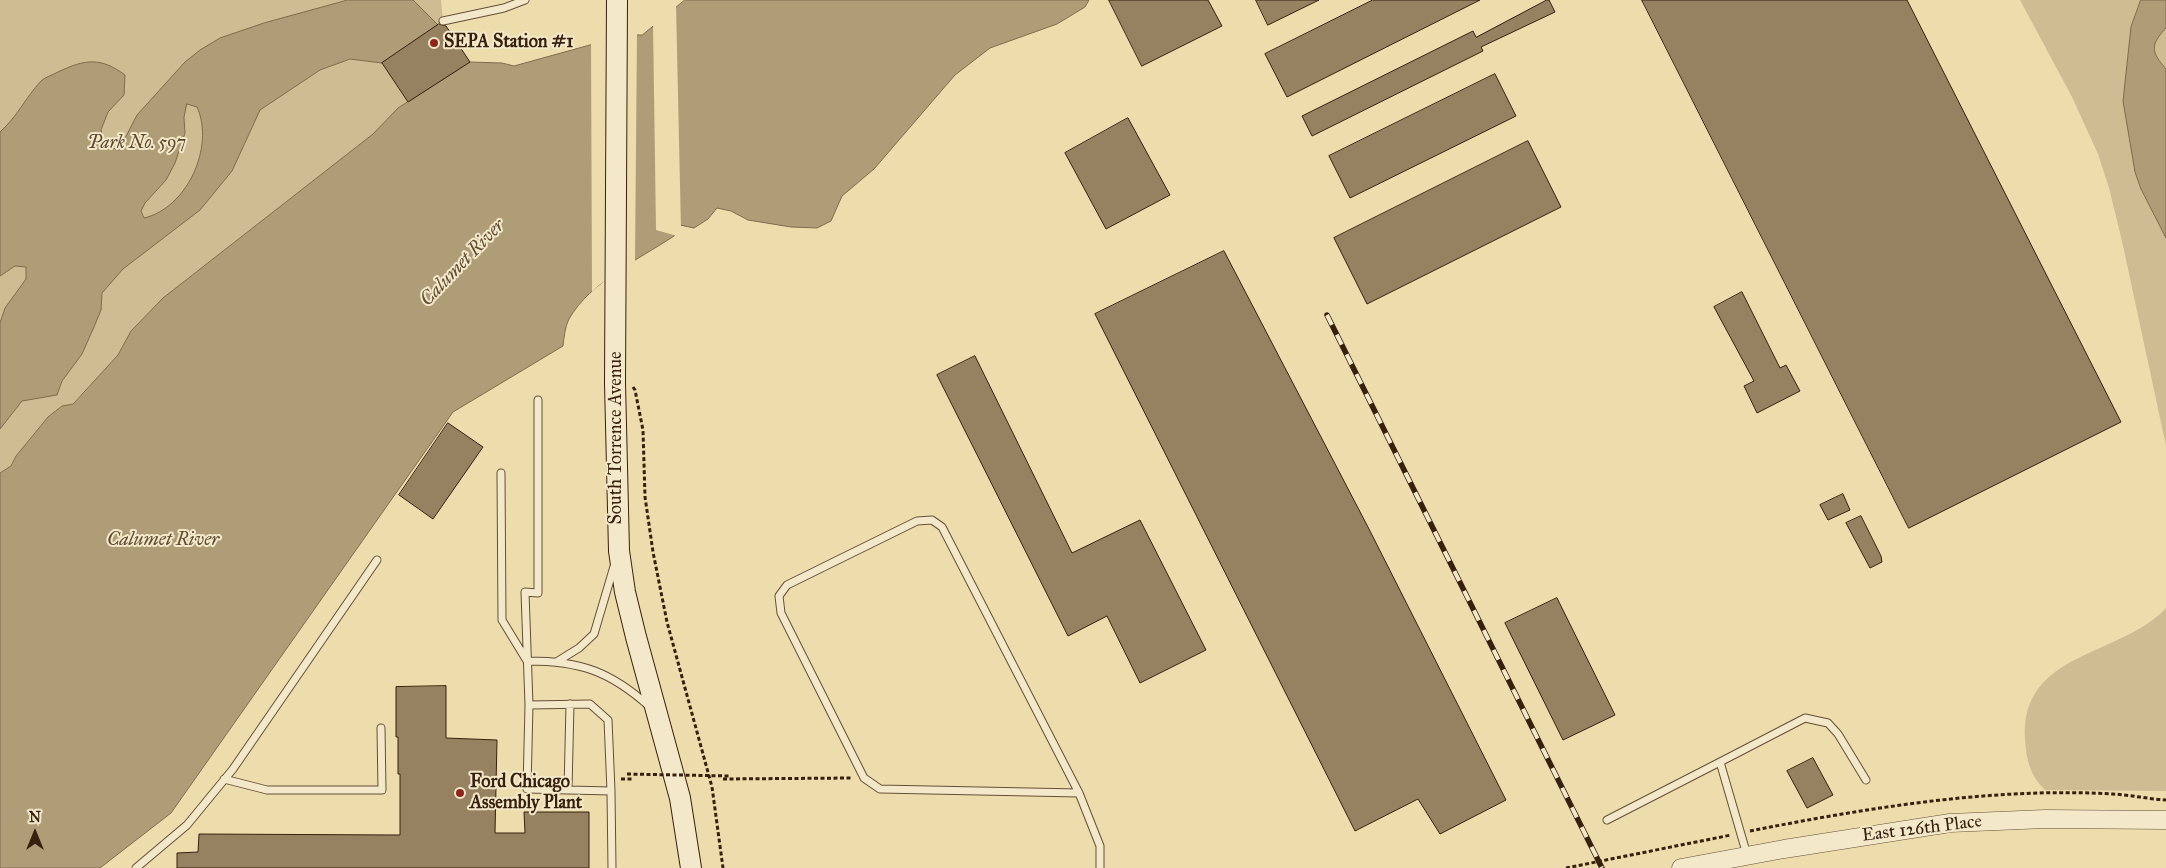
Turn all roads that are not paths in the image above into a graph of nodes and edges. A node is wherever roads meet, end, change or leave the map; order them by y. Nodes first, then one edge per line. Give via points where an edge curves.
1 (525, 0) edge
2 (617, 0) edge
3 (443, 21) dead end
4 (538, 400) dead end
5 (501, 473) dead end
6 (619, 551) junction
7 (377, 560) dead end
8 (528, 661) junction
9 (558, 661) junction
10 (570, 704) junction
11 (529, 705) junction
12 (658, 714) junction
13 (381, 728) dead end
14 (1720, 762) junction
15 (224, 779) junction
16 (1866, 780) dead end
17 (568, 790) junction
18 (612, 791) junction
19 (1079, 793) junction
20 (1607, 820) dead end
21 (2164, 820) edge
22 (1747, 855) junction
23 (136, 868) edge
24 (612, 868) edge
25 (691, 868) edge
26 (1100, 868) edge
27 (1681, 868) edge

1 - 3 lane via 504,8
2 - 6 main road, South Torrence Avenue
4 - 8 lane via 538,593 525,592
5 - 8 lane via 502,620
6 - 9 lane via 594,634
6 - 12 main road, South Torrence Avenue via 632,619
7 - 15 lane
8 - 9 lane
8 - 11 lane
9 - 12 lane via 600,672
10 - 11 lane
10 - 17 lane
10 - 18 lane via 590,704 608,720
11 - 17 lane via 527,789
12 - 25 main road, South Torrence Avenue via 680,798
13 - 15 lane via 382,790 267,790
14 - 16 lane via 1805,718 1828,723
14 - 20 lane
14 - 22 lane
15 - 23 lane via 187,825
17 - 18 lane
18 - 24 lane
19 - 19 lane via 942,527 932,520 917,521 786,585 779,596 781,613 864,778 880,789
19 - 26 lane via 1100,846
21 - 22 street, East 126th Place via 2045,819 1950,823
22 - 27 street, East 126th Place

